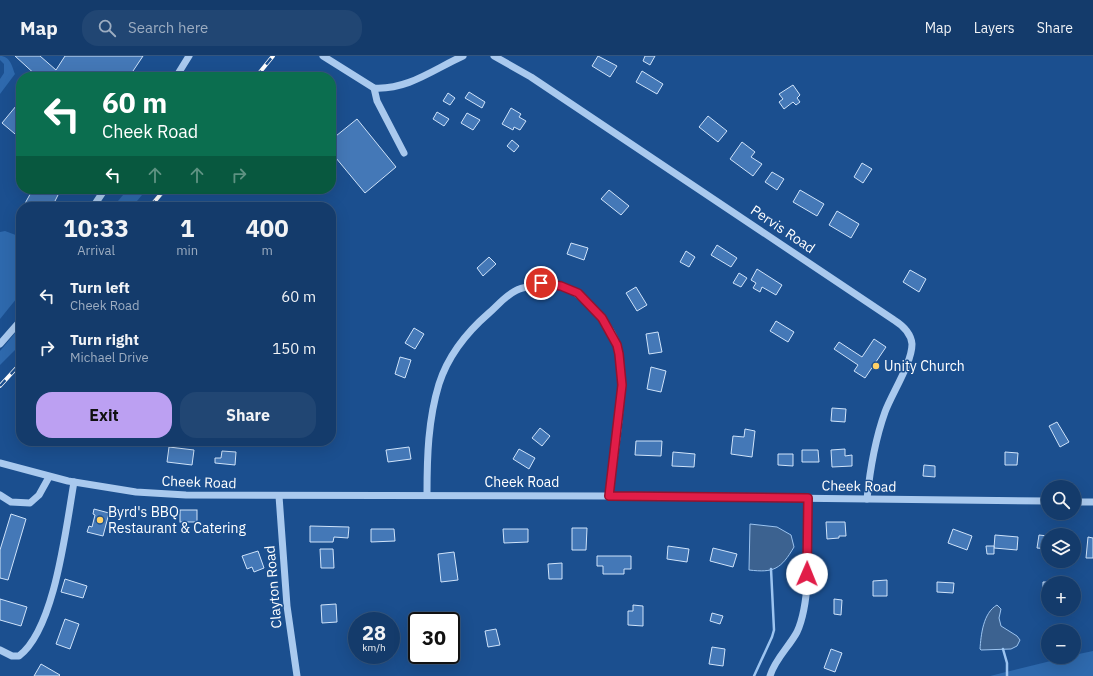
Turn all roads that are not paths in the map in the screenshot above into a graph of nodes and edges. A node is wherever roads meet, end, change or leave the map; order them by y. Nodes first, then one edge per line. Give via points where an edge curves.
1 (189, 56) edge
2 (323, 56) edge
3 (463, 56) edge
4 (494, 56) edge
5 (179, 72) edge
6 (374, 88) junction
7 (404, 153) dead end
8 (16, 326) edge
9 (0, 344) edge
10 (0, 463) edge
11 (49, 477) junction
12 (74, 482) junction
13 (427, 494) junction
14 (0, 495) edge
15 (279, 496) junction
16 (609, 496) junction
17 (808, 498) junction
18 (867, 499) junction
19 (1041, 501) edge
20 (1081, 502) edge
21 (1093, 502) edge
22 (0, 650) edge
23 (297, 676) edge
24 (770, 676) edge

1 - 5 street
2 - 6 street
3 - 6 street via 416,80
4 - 18 street, Pervis Road via 531,77 745,218 906,330 912,342 911,349 877,438 870,465
6 - 7 street via 377,101
8 - 9 street
10 - 11 street, Cheek Road
11 - 12 street, Cheek Road
11 - 14 street via 39,495 30,503 11,502
12 - 15 street, Cheek Road via 143,493
12 - 22 street via 64,545 44,619 27,650 19,656 12,656
13 - 15 street, Cheek Road
13 - 16 street, Cheek Road
13 - 16 street via 427,455 431,419 439,383 448,364 463,338 508,296 517,290 548,283 578,293 597,312 612,335 619,354 622,385
15 - 23 street, Clayton Road via 287,606
16 - 17 street, Cheek Road
17 - 18 street, Cheek Road
17 - 24 street via 803,615 797,632
18 - 19 street, Cheek Road
20 - 21 street

